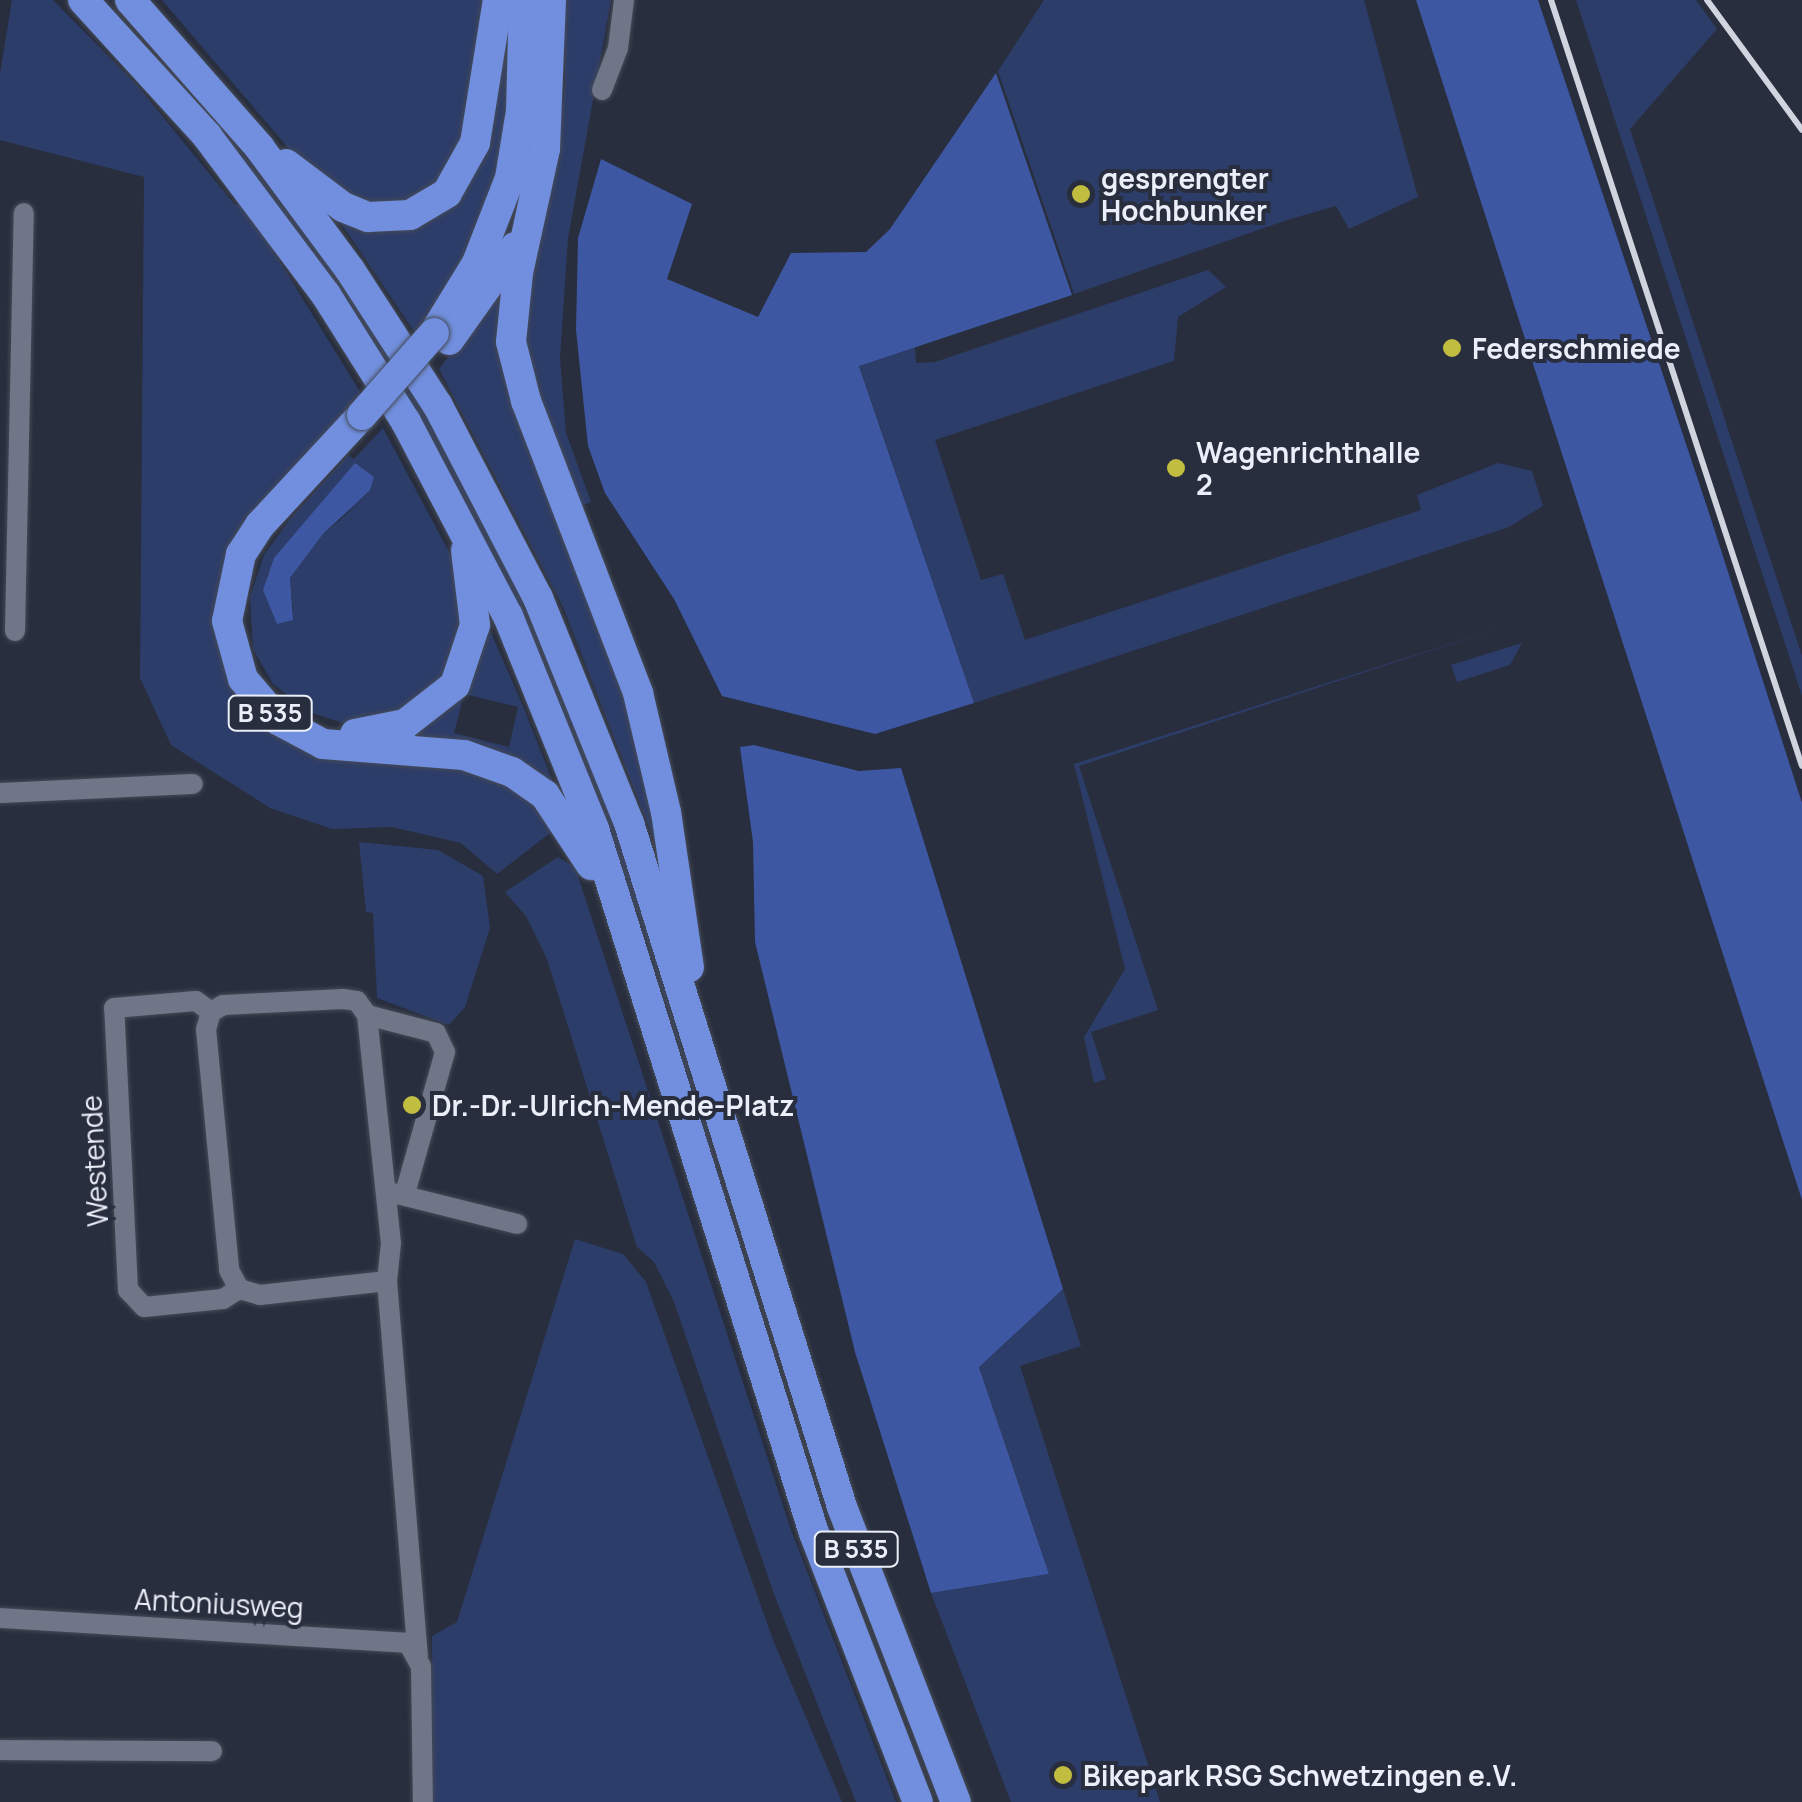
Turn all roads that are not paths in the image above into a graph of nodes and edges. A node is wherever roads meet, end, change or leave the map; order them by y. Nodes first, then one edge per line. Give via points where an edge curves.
1 (83, 0) edge
2 (130, 0) edge
3 (498, 0) edge
4 (524, 0) edge
5 (551, 0) edge
6 (624, 0) edge
7 (602, 90) dead end
8 (260, 147) junction
9 (24, 213) dead end
10 (528, 222) junction
11 (438, 341) junction
12 (366, 420) junction
13 (462, 523) junction
14 (8, 607) edge
15 (15, 631) dead end
16 (192, 784) dead end
17 (0, 792) edge
18 (630, 938) junction
19 (692, 1010) junction
20 (211, 1012) junction
21 (366, 1014) junction
22 (396, 1193) junction
23 (517, 1224) dead end
24 (387, 1281) junction
25 (239, 1288) junction
26 (0, 1618) edge
27 (420, 1662) junction
28 (0, 1750) edge
29 (212, 1751) dead end
30 (423, 1802) edge
31 (918, 1802) edge
32 (956, 1802) edge

1 - 13 highway, B 535 via 276,224 362,348
2 - 8 highway, B 535
3 - 8 highway, B 535 via 475,143 455,184 434,203 395,218 355,213
4 - 11 highway, B 535 via 510,178
5 - 10 highway, B 535 via 550,106
6 - 7 street via 618,48
8 - 19 highway, B 535 via 392,332 510,539 600,746
9 - 14 street
10 - 11 highway, B 535 via 487,294
10 - 19 highway, B 535 via 512,304 514,362 638,693 686,930
11 - 12 highway, B 535, bridge
12 - 13 highway, B 535 via 251,567 240,612 242,638 266,690 308,723 353,734 404,724 442,700 466,662 475,625
12 - 18 highway, B 535 via 268,516 241,554 227,621 243,680 278,720 323,744 464,755 529,783 565,819
13 - 18 highway, B 535 via 562,744
14 - 15 street
16 - 17 street
18 - 31 highway, B 535 via 814,1532
19 - 32 highway, B 535 via 842,1507
20 - 21 street, Westende via 223,1005 343,999 357,1001
20 - 25 street via 206,1029 229,1270
20 - 25 street, Westende via 196,1001 114,1008 128,1290 144,1307 223,1299
21 - 22 street, Westende
21 - 22 street, Westende via 436,1034 445,1052
22 - 23 street
22 - 24 street, Westende
24 - 25 street, Westende via 260,1295
24 - 27 street, Westende
26 - 27 street, Antoniusweg via 386,1640 408,1643
27 - 30 street, Westende
28 - 29 street

